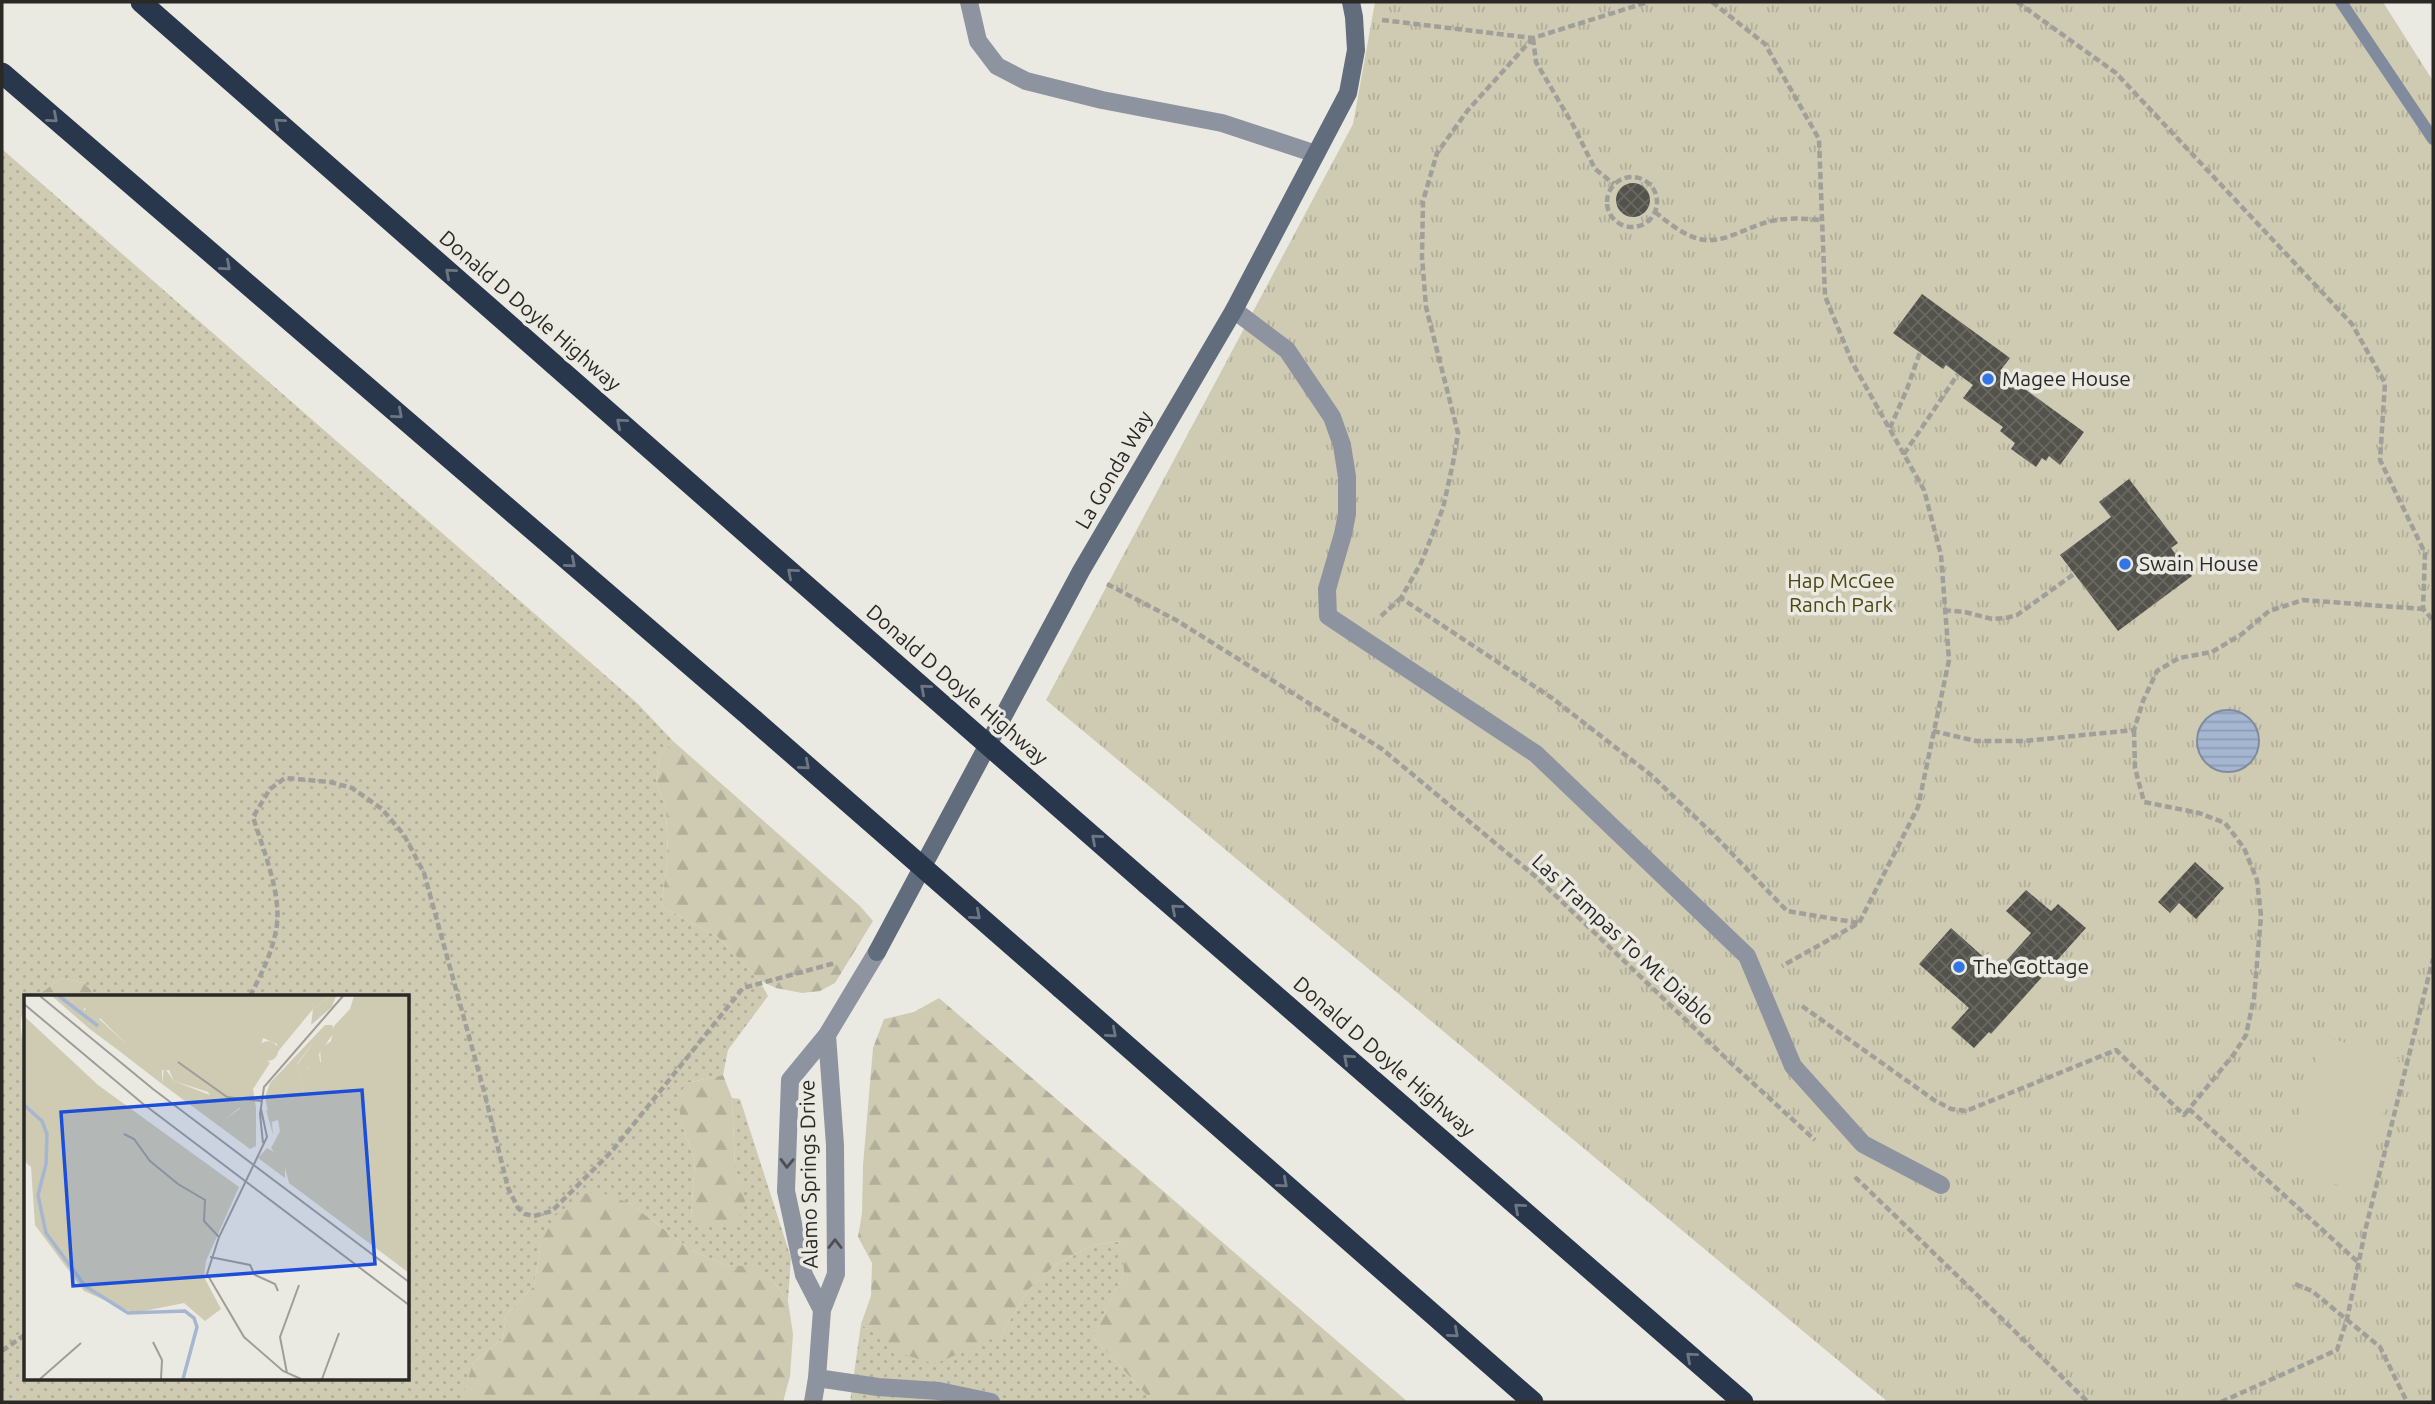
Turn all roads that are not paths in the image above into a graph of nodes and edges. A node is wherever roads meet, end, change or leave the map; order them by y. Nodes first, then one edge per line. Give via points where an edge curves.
1 (141, 2) edge
2 (969, 2) edge
3 (1353, 9) edge
4 (2, 73) edge
5 (1316, 154) junction
6 (1234, 310) junction
7 (877, 952) joint
8 (827, 1035) junction
9 (1941, 1185) dead end
10 (822, 1310) junction
11 (817, 1378) junction
12 (813, 1402) edge
13 (991, 1402) edge
14 (1533, 1402) edge
15 (1742, 1402) edge

15 -> 1 highway, Donald D Doyle Highway, bridge
2 - 5 street via 978,41 997,66 1026,81 1222,123
3 - 5 street, La Gonda Way via 1356,50 1348,93
4 -> 14 highway, bridge via 754,720
5 - 6 street, La Gonda Way
6 - 7 street, La Gonda Way via 1081,571
6 - 9 street via 1287,350 1332,417 1342,445 1347,514 1327,589 1328,616 1536,754 1747,956 1793,1066 1863,1144
7 - 8 street, Alamo Springs Drive
10 -> 8 street, Alamo Springs Drive via 836,1275 835,1145
8 -> 10 street, Alamo Springs Drive via 790,1080 786,1180 804,1275
10 - 11 street, Alamo Springs Drive
11 - 12 street, Alamo Springs Drive
11 - 13 street via 939,1391

